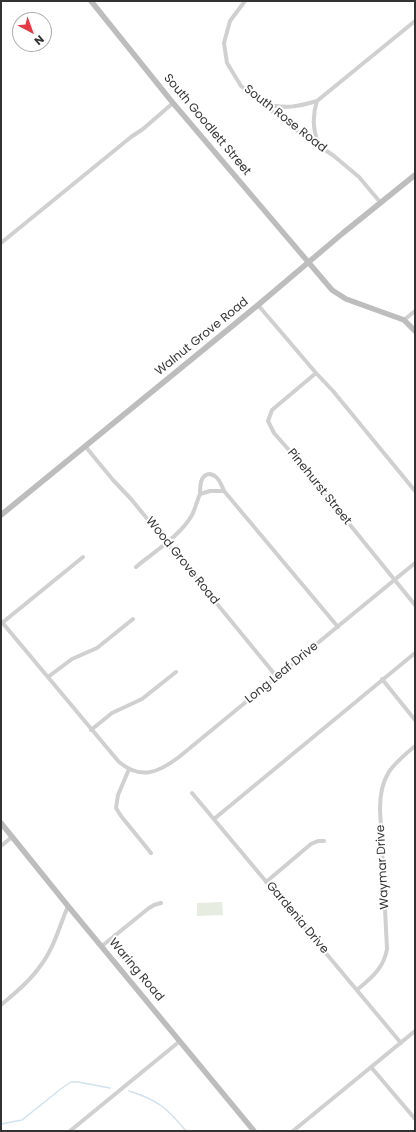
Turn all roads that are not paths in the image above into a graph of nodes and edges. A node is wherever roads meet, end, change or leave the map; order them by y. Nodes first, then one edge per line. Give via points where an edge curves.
1 (91, 1) edge
2 (245, 1) edge
3 (415, 21) edge
4 (317, 101) junction
5 (173, 103) junction
6 (262, 103) junction
7 (319, 146) junction
8 (415, 175) edge
9 (380, 202) junction
10 (1, 243) edge
11 (308, 262) junction
12 (258, 305) junction
13 (415, 311) edge
14 (404, 320) junction
15 (415, 331) edge
16 (316, 373) junction
17 (85, 446) junction
18 (224, 491) junction
19 (415, 491) edge
20 (200, 494) junction
21 (1, 515) edge
22 (166, 542) junction
23 (83, 557) dead end
24 (415, 563) edge
25 (136, 567) dead end
26 (395, 580) junction
27 (415, 605) edge
28 (133, 620) dead end
29 (2, 622) edge
30 (338, 627) junction
31 (415, 653) edge
32 (176, 672) dead end
33 (48, 677) junction
34 (277, 677) junction
35 (382, 680) junction
36 (415, 720) edge
37 (91, 730) junction
38 (415, 746) edge
39 (129, 769) junction
40 (192, 792) dead end
41 (214, 819) junction
42 (1, 823) edge
43 (12, 837) junction
44 (324, 841) dead end
45 (1, 846) edge
46 (151, 853) dead end
47 (266, 882) junction
48 (161, 903) dead end
49 (68, 906) junction
50 (102, 946) junction
51 (357, 990) junction
52 (1, 1005) edge
53 (415, 1031) edge
54 (180, 1041) junction
55 (401, 1043) junction
56 (372, 1067) junction
57 (415, 1119) edge
58 (70, 1131) edge
59 (254, 1131) edge
60 (293, 1131) edge

1 - 5 main road, South Goodlett Street
2 - 6 street, South Rose Road via 230,21 224,43 227,63 241,86
3 - 4 street
4 - 6 street via 287,108
4 - 7 street via 314,110 314,135
5 - 10 street
5 - 11 main road, South Goodlett Street
6 - 7 street, South Rose Road
7 - 9 street, South Rose Road via 359,177
8 - 9 main road, Walnut Grove Road
9 - 11 main road, Walnut Grove Road
11 - 12 main road, Walnut Grove Road
11 - 14 main road, South Goodlett Street via 332,290 346,299
12 - 16 street
12 - 17 main road, Walnut Grove Road
13 - 14 street
14 - 15 main road
16 - 19 street via 334,391
16 - 26 street, Pinehurst Street via 272,410 268,421 274,433
17 - 21 main road, Walnut Grove Road
17 - 22 street, Wood Grove Road
18 - 20 street
18 - 20 street via 216,477 210,474 202,480
18 - 30 street
20 - 22 street via 188,521
22 - 25 street
22 - 34 street, Wood Grove Road
23 - 29 street
24 - 26 street, Long Leaf Drive
26 - 27 street, Pinehurst Street
26 - 30 street, Long Leaf Drive
28 - 33 street via 97,648 72,659
29 - 33 street
30 - 34 street, Long Leaf Drive
31 - 35 street
32 - 37 street via 142,700 112,713
33 - 37 street
34 - 39 street, Long Leaf Drive via 171,763 153,772
35 - 36 street
35 - 41 street
37 - 39 street via 119,762
38 - 51 street, Waymar Drive via 391,767 381,791 387,950 379,970
39 - 46 street via 118,795 116,808
40 - 41 street, Gardenia Drive
41 - 47 street, Gardenia Drive
42 - 43 main road, Waring Road
43 - 45 street
43 - 49 main road, Waring Road
44 - 47 street via 312,844
47 - 51 street, Gardenia Drive
48 - 50 street via 149,908
49 - 50 main road, Waring Road
49 - 52 street via 42,965
50 - 54 main road, Waring Road
51 - 55 street, Gardenia Drive
53 - 55 street
54 - 58 street
54 - 59 main road, Waring Road
55 - 56 street
56 - 57 street
56 - 60 street

